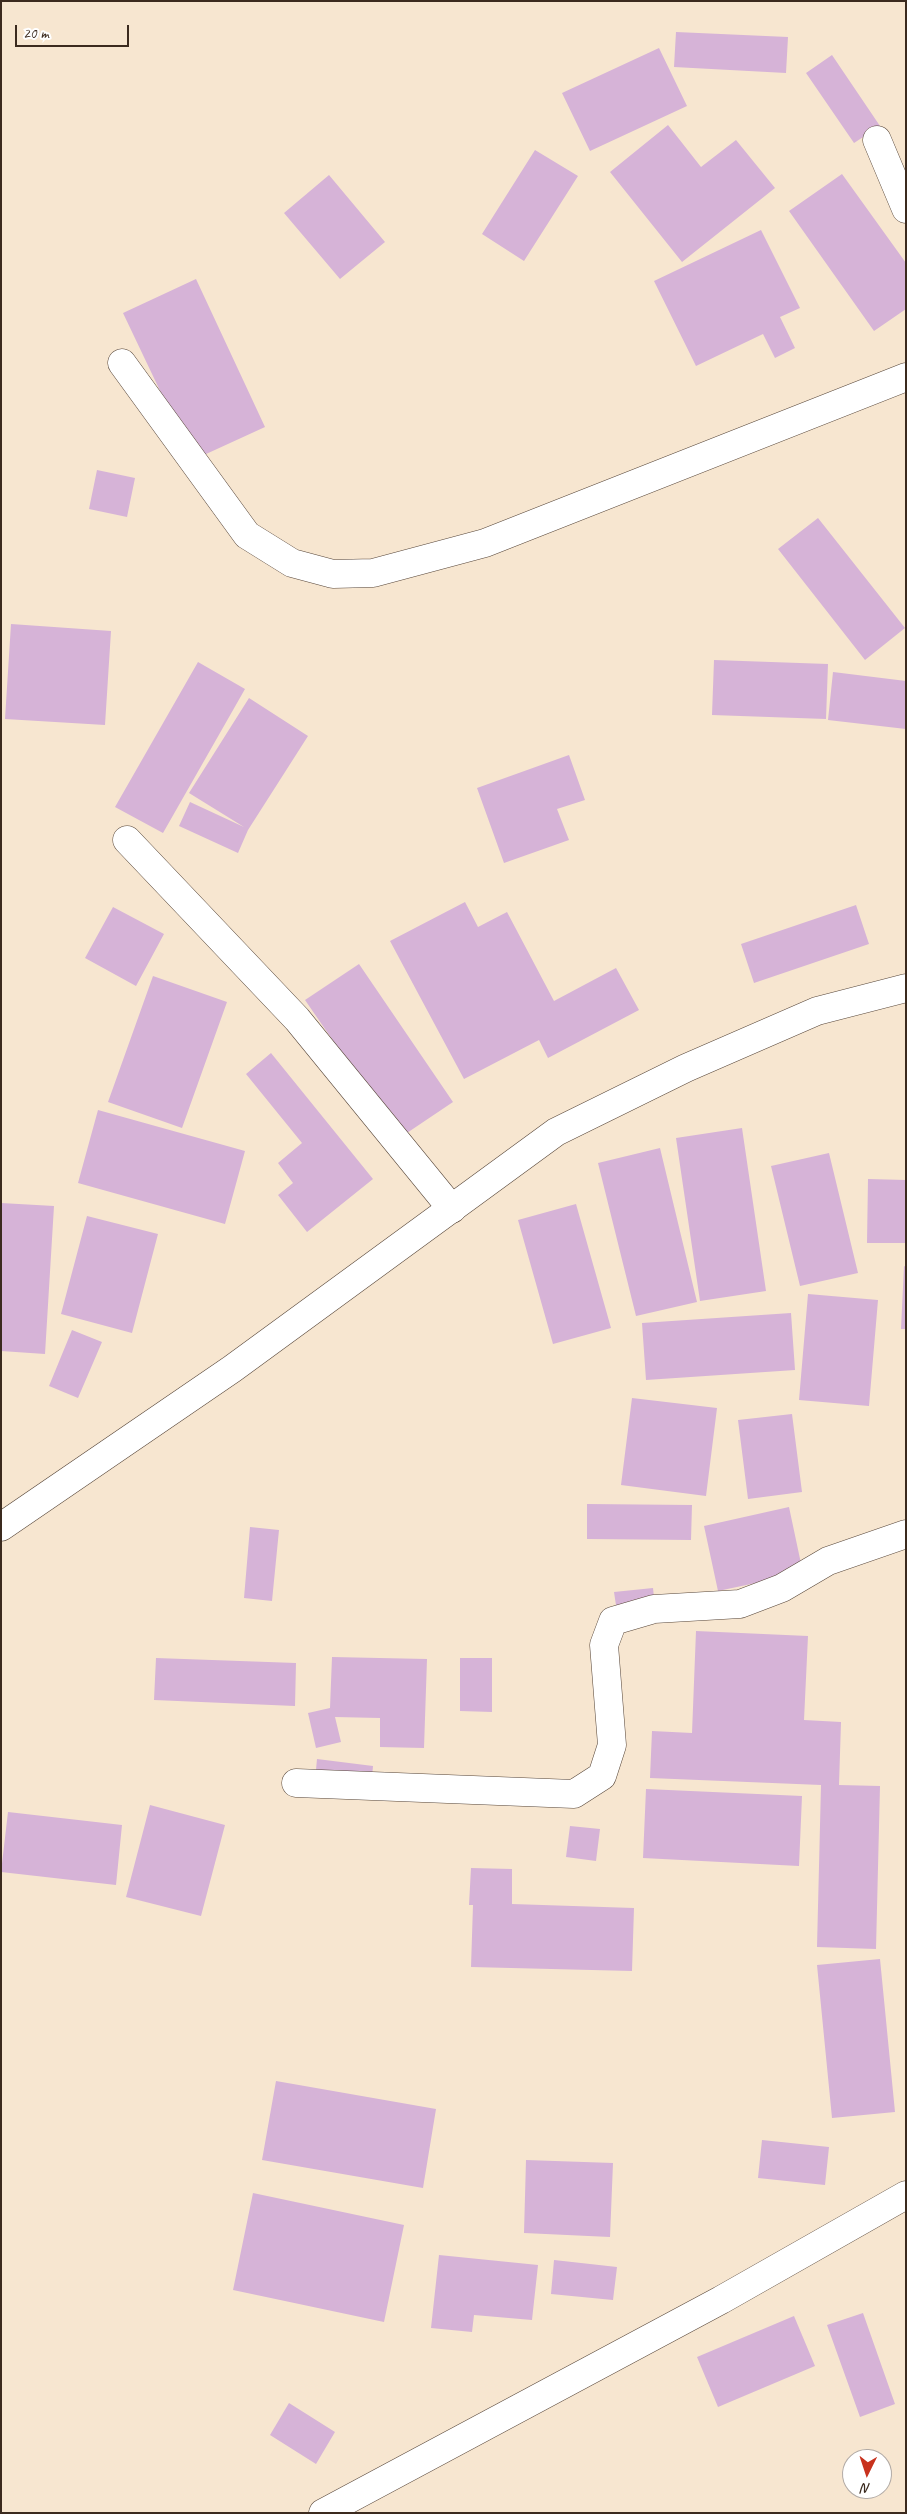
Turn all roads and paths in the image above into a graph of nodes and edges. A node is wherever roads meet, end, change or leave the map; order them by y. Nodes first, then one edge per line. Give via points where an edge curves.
1 (877, 140) dead end
2 (906, 208) edge
3 (122, 363) dead end
4 (906, 377) edge
5 (127, 840) dead end
6 (906, 988) edge
7 (452, 1209) junction
8 (1, 1527) edge
9 (906, 1534) edge
10 (296, 1783) dead end
11 (906, 2195) edge
12 (323, 2513) edge

1 - 2 street
3 - 4 street via 246,535 292,563 334,574 373,574 484,544
5 - 7 street via 297,1019
6 - 7 street via 817,1011 686,1068 556,1132
7 - 8 street via 232,1369
9 - 10 street via 828,1561 782,1588 740,1604 654,1609 613,1621 604,1645 612,1745 602,1776 574,1794
11 - 12 street via 721,2300

